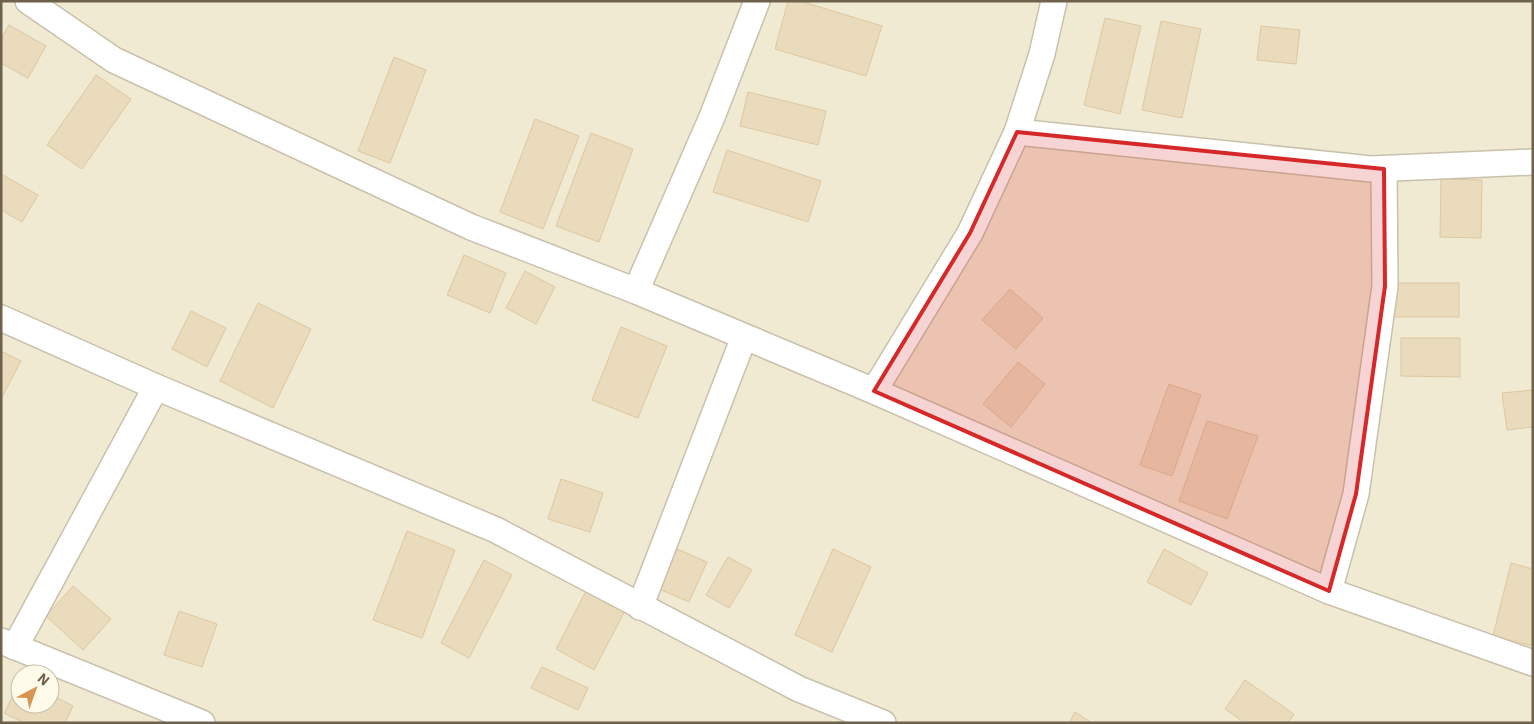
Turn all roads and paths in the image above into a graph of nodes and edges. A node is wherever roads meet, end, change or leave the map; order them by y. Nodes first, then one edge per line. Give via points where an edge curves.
1 (28, 1) edge
2 (757, 1) edge
3 (1054, 1) edge
4 (1017, 132) junction
5 (1533, 162) edge
6 (1384, 169) junction
7 (636, 291) junction
8 (1, 318) edge
9 (744, 337) junction
10 (156, 387) junction
11 (874, 391) junction
12 (1329, 591) junction
13 (640, 607) junction
14 (8, 644) edge
15 (1533, 663) edge
16 (202, 723) edge
17 (883, 723) edge

1 - 7 street via 114,60 471,227
2 - 7 street via 712,117
3 - 4 street via 1042,54
4 - 6 street
4 - 11 street via 970,233
5 - 6 street
6 - 12 street via 1385,286 1356,494
7 - 9 street
8 - 10 street
9 - 11 street
9 - 13 street
10 - 13 street via 496,530
10 - 14 street
11 - 12 street
12 - 15 street
13 - 17 street via 800,689
14 - 16 street

